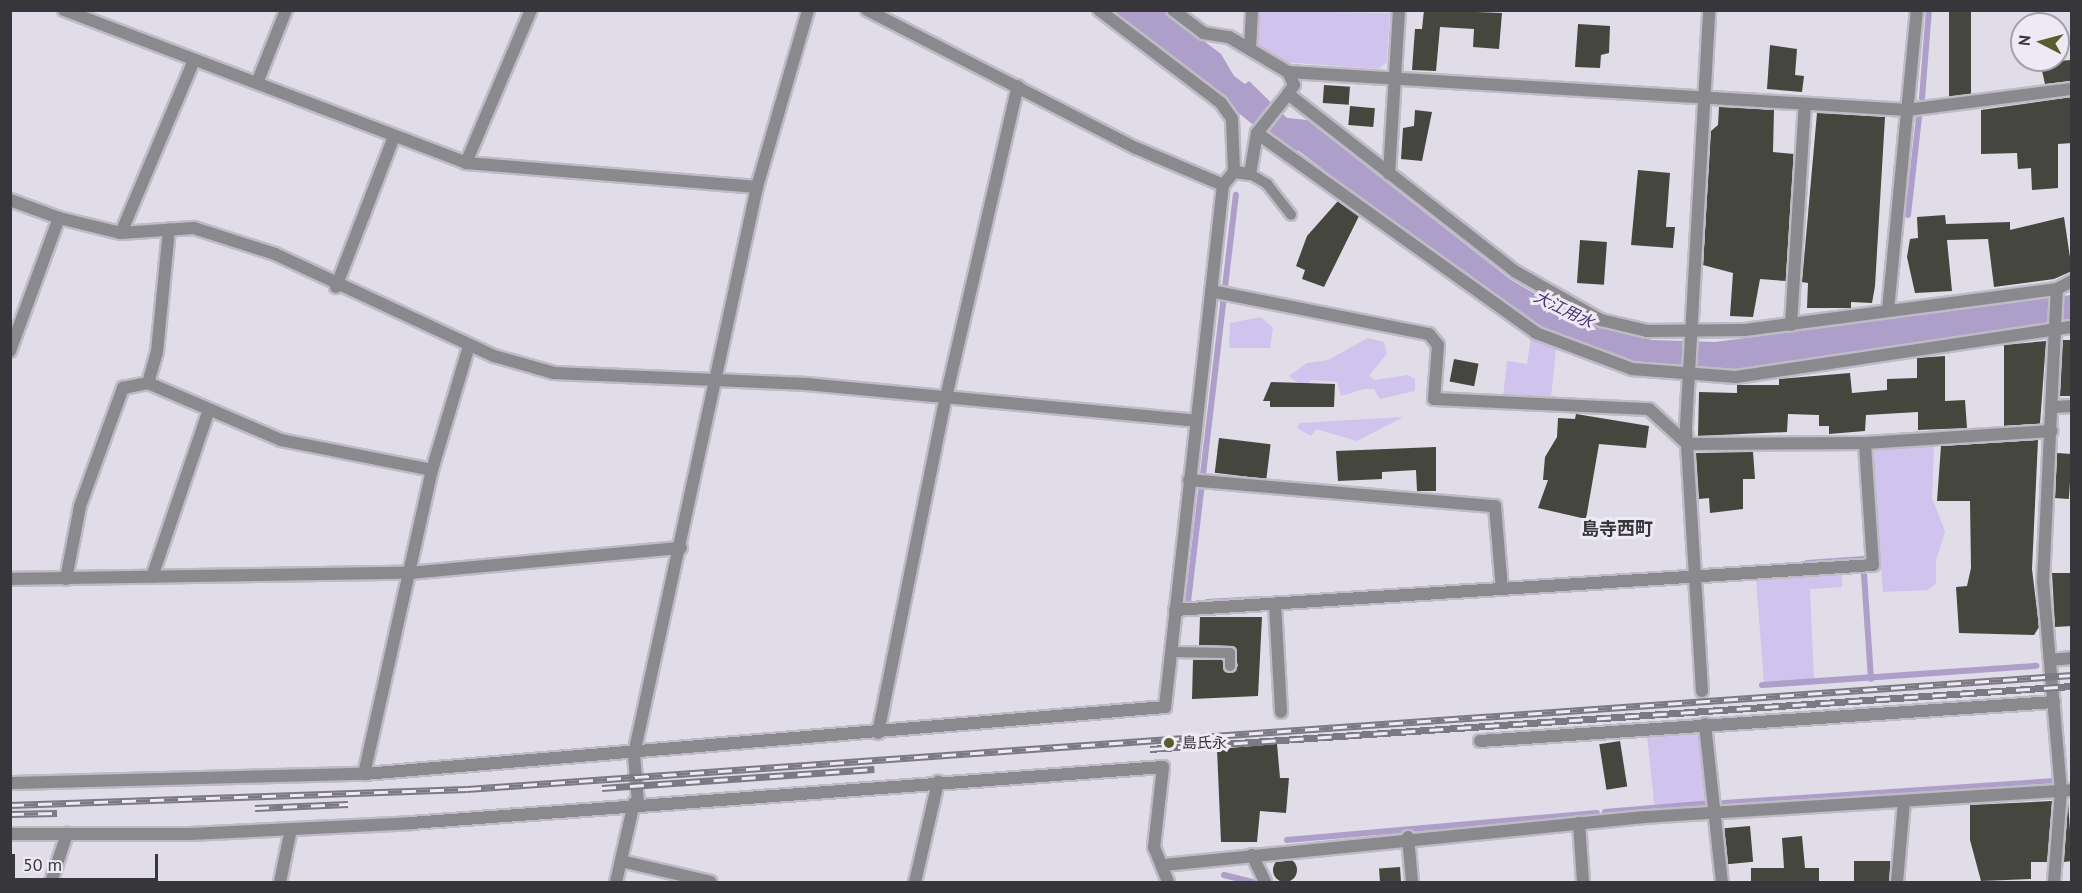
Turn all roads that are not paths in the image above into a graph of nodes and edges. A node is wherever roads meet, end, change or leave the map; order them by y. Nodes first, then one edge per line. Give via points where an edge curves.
1 (64, 10) edge
2 (286, 10) edge
3 (531, 10) edge
4 (808, 10) edge
5 (867, 10) edge
6 (1099, 10) edge
7 (1173, 10) edge
8 (1252, 10) edge
9 (1399, 10) edge
10 (1709, 10) edge
11 (1917, 10) edge
12 (1250, 49) junction
13 (194, 60) junction
14 (1288, 72) junction
15 (1395, 79) junction
16 (257, 83) junction
17 (1018, 86) junction
18 (2072, 89) edge
19 (1284, 98) junction
20 (1704, 98) junction
21 (1805, 104) junction
22 (1907, 110) junction
23 (1257, 133) junction
24 (394, 137) junction
25 (466, 163) junction
26 (1234, 172) junction
27 (1250, 174) junction
28 (1389, 174) junction
29 (1223, 185) junction
30 (757, 187) junction
31 (10, 200) edge
32 (1291, 215) dead end
33 (59, 218) junction
34 (169, 230) junction
35 (121, 233) junction
36 (2072, 281) edge
37 (336, 287) junction
38 (1221, 293) junction
39 (2058, 293) junction
40 (1887, 310) junction
41 (1791, 325) junction
42 (2072, 327) edge
43 (2058, 329) junction
44 (1690, 337) junction
45 (469, 346) junction
46 (10, 351) edge
47 (1688, 376) junction
48 (716, 380) junction
49 (148, 383) junction
50 (946, 397) junction
51 (2072, 406) edge
52 (2053, 407) junction
53 (209, 410) junction
54 (1196, 421) junction
55 (2052, 431) junction
56 (1865, 443) junction
57 (1687, 444) junction
58 (432, 470) junction
59 (1198, 481) junction
60 (681, 548) junction
61 (410, 573) junction
62 (1695, 576) junction
63 (152, 577) junction
64 (10, 579) edge
65 (66, 579) junction
66 (1502, 588) junction
67 (1275, 604) junction
68 (1175, 610) junction
69 (1171, 652) junction
70 (2072, 658) edge
71 (2050, 660) junction
72 (1230, 666) dead end
73 (1702, 691) dead end
74 (2054, 702) junction
75 (1281, 712) dead end
76 (1705, 724) junction
77 (878, 733) junction
78 (1480, 741) dead end
79 (634, 754) junction
80 (364, 774) junction
81 (938, 782) junction
82 (10, 783) edge
83 (2066, 790) edge
84 (1904, 802) junction
85 (636, 803) junction
86 (1715, 813) junction
87 (1579, 823) junction
88 (291, 829) junction
89 (10, 834) edge
90 (67, 834) junction
91 (1408, 837) junction
92 (1252, 855) junction
93 (621, 861) junction
94 (1164, 865) junction
95 (51, 882) edge
96 (280, 882) edge
97 (616, 882) edge
98 (711, 882) edge
99 (915, 882) edge
100 (1168, 882) edge
101 (1265, 882) edge
102 (1412, 882) edge
103 (1583, 882) edge
104 (1722, 882) edge
105 (1897, 882) edge
106 (2054, 882) edge

1 - 13 street
2 - 16 street
3 - 25 street
4 - 30 street
5 - 17 street
6 - 26 street via 1221,103 1232,119
7 - 12 street via 1203,33 1229,37
8 - 12 street
9 - 15 street
10 - 20 street
11 - 22 street
12 - 14 street
13 - 16 street
13 - 35 street
14 - 15 street
14 - 19 street via 1294,85
15 - 20 street
15 - 28 street
16 - 24 street
17 - 29 street via 1136,148
17 - 50 street
18 - 22 street
19 - 23 street
19 - 28 street
20 - 21 street
20 - 44 street
21 - 22 street
21 - 41 street
22 - 40 street
23 - 27 street
23 - 47 street via 1298,157 1536,333 1599,359
24 - 25 street
24 - 37 street
25 - 30 street
26 - 27 street
26 - 29 street
27 - 32 lane via 1267,184
28 - 44 street via 1570,306 1647,331
29 - 38 street
30 - 48 street
31 - 33 street
33 - 35 street
33 - 46 street
34 - 35 street
34 - 37 street via 194,228 275,254
34 - 49 street via 157,352
36 - 39 street
37 - 45 street
38 - 54 street
38 - 57 street via 1429,334 1438,345 1434,399 1648,409
39 - 40 street
39 - 43 street
40 - 41 street
41 - 44 street
42 - 43 street
43 - 47 street via 1736,377
43 - 52 street
44 - 47 street
45 - 48 street via 554,373
45 - 58 street
47 - 57 street
48 - 50 street
48 - 60 street
49 - 53 street
49 - 65 street via 123,388 80,506
50 - 54 street
50 - 77 street
51 - 52 street
52 - 55 street
53 - 58 street via 281,440
53 - 63 street
54 - 59 street
55 - 56 street
55 - 71 street via 2043,582
56 - 57 street
56 - 62 street via 1873,565
57 - 62 street
58 - 61 street
59 - 66 street via 1495,506
59 - 68 street
60 - 61 street
60 - 79 street
61 - 63 street
61 - 80 street
62 - 66 street
62 - 73 street
63 - 65 street
64 - 65 street
66 - 67 street
67 - 68 street
67 - 75 street
68 - 69 street
69 - 72 lane via 1230,653
69 - 77 street via 1165,707 894,726
70 - 71 street
71 - 74 street
74 - 76 street
74 - 83 street
76 - 78 street
76 - 86 street
77 - 79 street
79 - 80 street
79 - 85 street
80 - 82 street
81 - 85 street
81 - 94 street via 1163,767 1154,847
81 - 99 street
83 - 84 street
83 - 106 street
84 - 86 street
84 - 105 street
85 - 88 street
85 - 93 street
86 - 87 street
86 - 104 street
87 - 91 street
87 - 103 street
88 - 90 street
88 - 96 street
89 - 90 street
90 - 95 street
91 - 92 street
91 - 102 street
92 - 94 street
92 - 101 street
93 - 97 street
93 - 98 street
94 - 100 street

